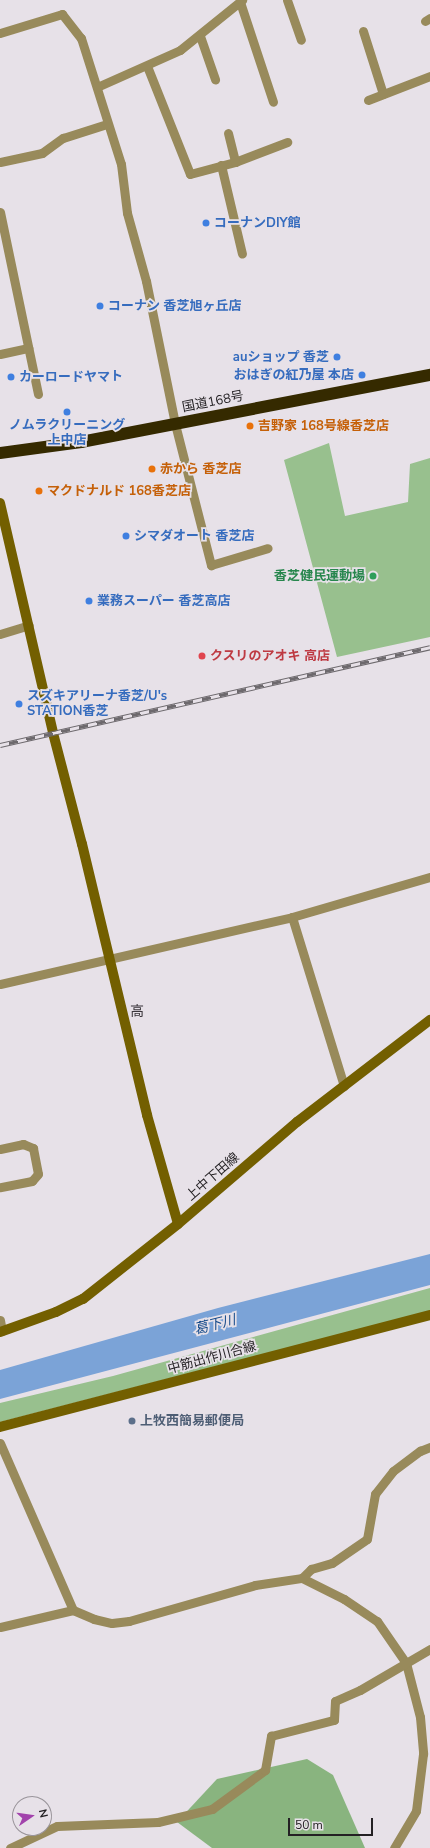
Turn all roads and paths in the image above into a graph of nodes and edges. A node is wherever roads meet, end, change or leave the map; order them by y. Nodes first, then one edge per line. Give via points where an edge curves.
1 (287, 0) edge
2 (241, 1) edge
3 (363, 31) dead end
4 (0, 34) edge
5 (200, 36) junction
6 (301, 40) dead end
7 (147, 66) junction
8 (430, 76) edge
9 (215, 79) dead end
10 (97, 87) junction
11 (383, 94) junction
12 (368, 100) dead end
13 (273, 102) dead end
14 (107, 124) junction
15 (228, 133) dead end
16 (287, 142) dead end
17 (0, 162) edge
18 (235, 162) junction
19 (221, 166) junction
20 (0, 212) edge
21 (242, 254) dead end
22 (28, 348) junction
23 (0, 354) edge
24 (430, 375) edge
25 (38, 394) dead end
26 (174, 424) junction
27 (0, 453) edge
28 (0, 503) edge
29 (268, 548) dead end
30 (29, 625) junction
31 (0, 634) edge
32 (430, 877) edge
33 (292, 917) junction
34 (110, 957) junction
35 (0, 984) edge
36 (430, 1020) edge
37 (344, 1086) junction
38 (0, 1149) edge
39 (0, 1187) edge
40 (178, 1224) junction
41 (430, 1315) edge
42 (0, 1320) edge
43 (1, 1331) edge
44 (0, 1427) edge
45 (0, 1443) edge
46 (430, 1447) edge
47 (302, 1578) junction
48 (74, 1610) junction
49 (0, 1627) edge
50 (430, 1649) edge
51 (406, 1663) junction
52 (10, 1848) edge
53 (394, 1848) edge

1 - 6 street
2 - 5 street
2 - 13 street
3 - 11 street
4 - 10 street via 62,14 81,38
5 - 7 street via 180,50
5 - 9 street
7 - 10 street
7 - 19 street via 190,174
8 - 11 street
10 - 14 street
11 - 12 street
14 - 17 street via 63,138 42,153
14 - 26 street via 121,164 127,212 146,281
15 - 18 street
16 - 18 street
18 - 19 street
19 - 21 street
20 - 22 street
22 - 23 street
22 - 25 street
24 - 26 highway, 国道168号
26 - 27 highway, 国道168号 via 81,442
26 - 29 street via 211,565
28 - 30 main road
30 - 31 street
30 - 34 main road via 53,733
32 - 33 street
33 - 34 street
33 - 37 street
34 - 35 street
34 - 40 main road via 147,1115
36 - 37 main road, 上中下田線
37 - 40 main road, 上中下田線 via 297,1122
38 - 39 street via 23,1144 33,1148 38,1174 32,1180
40 - 43 main road, 上中下田線 via 83,1299 56,1312
41 - 44 main road, 中筋出作川合線
42 - 43 street
45 - 48 street
46 - 47 street via 420,1451 393,1471 375,1494 366,1539 332,1563 310,1569
47 - 48 street via 255,1585 129,1621 112,1623 94,1619
47 - 51 street via 344,1599 378,1621
48 - 49 street
50 - 51 street
51 - 52 street via 360,1690 335,1701 334,1720 271,1736 265,1770 212,1809 158,1822 58,1826
51 - 53 street via 420,1717 423,1754 416,1811

